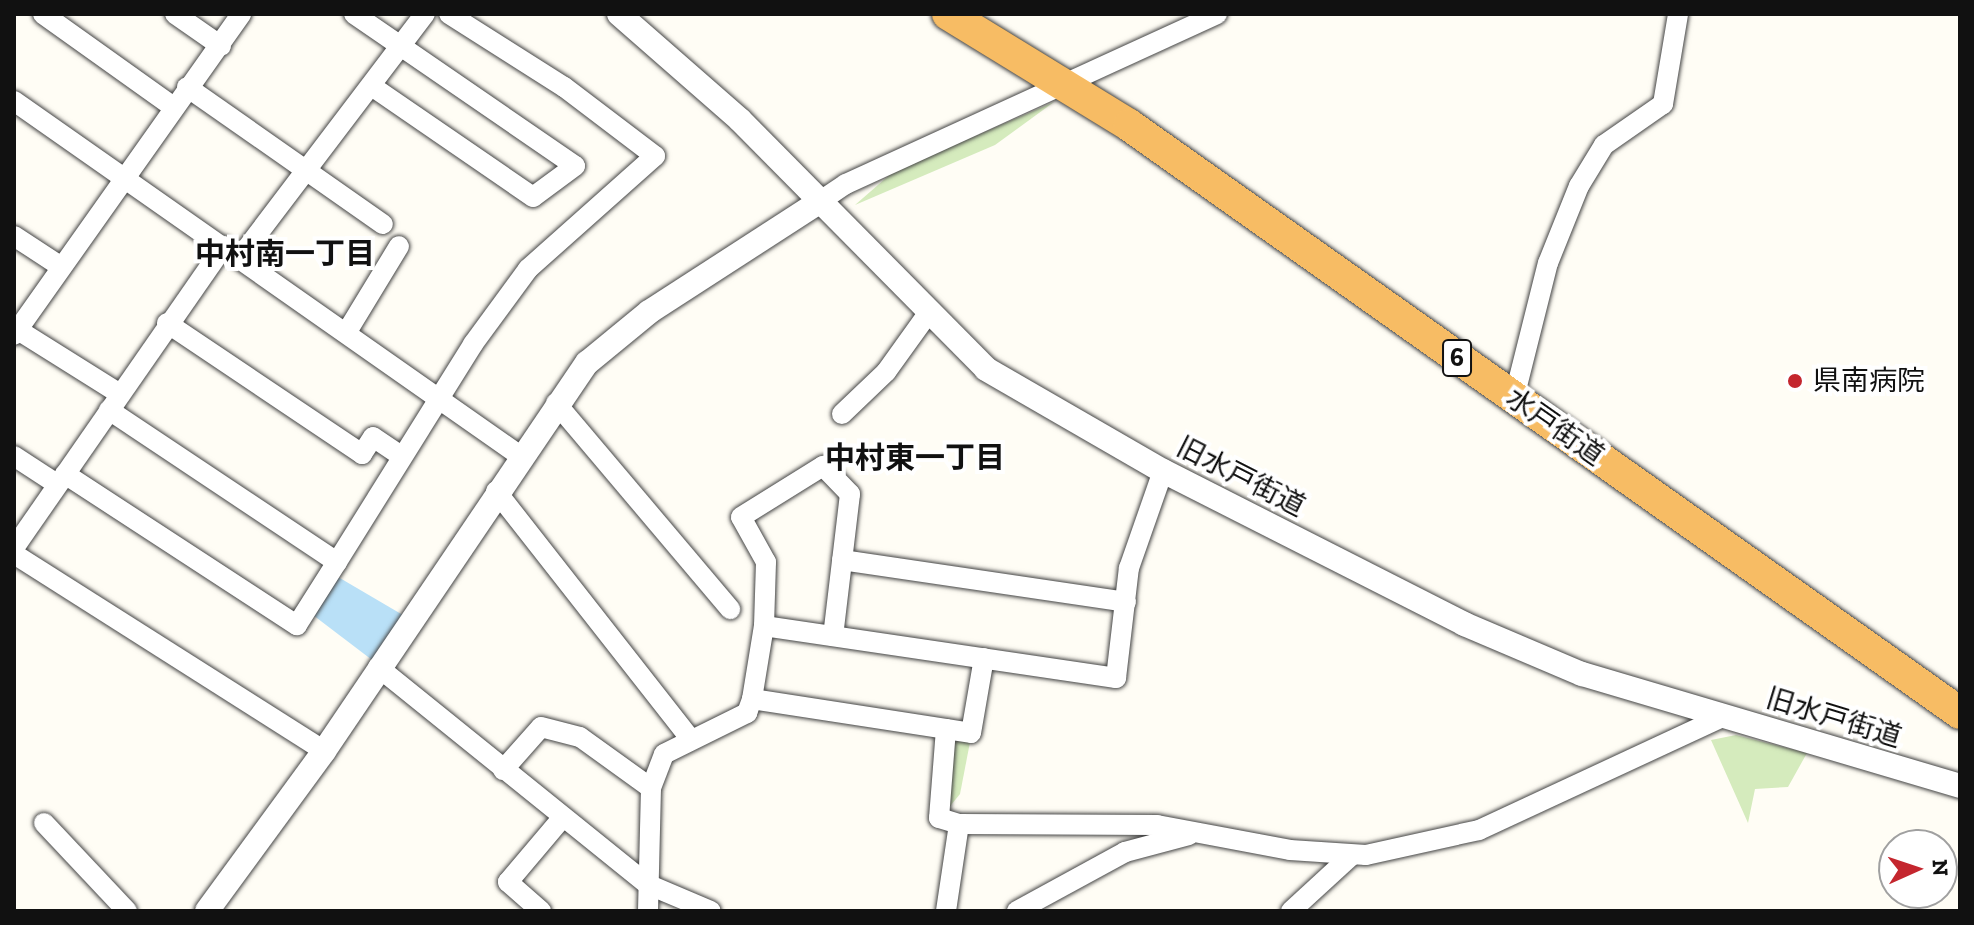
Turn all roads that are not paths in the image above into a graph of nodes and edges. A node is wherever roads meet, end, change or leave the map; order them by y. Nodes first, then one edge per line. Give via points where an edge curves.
1 (43, 14) edge
2 (175, 14) edge
3 (241, 14) edge
4 (354, 14) edge
5 (425, 14) edge
6 (449, 14) edge
7 (619, 14) edge
8 (948, 14) edge
9 (1217, 14) edge
10 (1678, 14) edge
11 (221, 46) junction
12 (403, 46) junction
13 (1068, 84) junction
14 (187, 87) junction
15 (373, 87) junction
16 (14, 101) edge
17 (172, 106) junction
18 (305, 173) junction
19 (122, 175) junction
20 (819, 202) junction
21 (383, 224) dead end
22 (14, 236) edge
23 (399, 246) dead end
24 (233, 251) junction
25 (60, 266) junction
26 (927, 315) junction
27 (167, 323) junction
28 (348, 330) junction
29 (16, 333) edge
30 (439, 397) junction
31 (1514, 398) junction
32 (115, 402) junction
33 (556, 403) junction
34 (842, 414) dead end
35 (519, 455) junction
36 (14, 456) edge
37 (401, 456) junction
38 (1163, 471) junction
39 (61, 479) junction
40 (496, 491) junction
41 (14, 548) edge
42 (14, 554) edge
43 (842, 560) junction
44 (337, 562) junction
45 (1126, 602) junction
46 (730, 609) dead end
47 (764, 626) junction
48 (833, 636) junction
49 (984, 658) junction
50 (378, 667) junction
51 (752, 699) junction
52 (1960, 713) edge
53 (1725, 716) junction
54 (946, 729) junction
55 (691, 740) junction
56 (324, 751) junction
57 (503, 770) junction
58 (1960, 786) edge
59 (651, 788) junction
60 (562, 818) junction
61 (44, 823) dead end
62 (959, 824) junction
63 (1197, 833) junction
64 (1350, 857) junction
65 (647, 884) junction
66 (127, 911) edge
67 (207, 911) edge
68 (541, 911) edge
69 (648, 911) edge
70 (711, 911) edge
71 (946, 911) edge
72 (1017, 911) edge
73 (1291, 911) edge

1 - 17 street
2 - 11 street
3 - 11 street
4 - 12 street
5 - 12 street
6 - 30 street via 564,87 655,156 528,269
7 - 20 street, 旧水戸街道 via 740,120
8 - 13 highway, 水戸街道 / 6
9 - 13 street
10 - 31 street via 1663,104 1604,145 1579,186 1548,263
11 - 14 street
12 - 15 street
12 - 15 street via 575,166 533,197
13 - 20 street via 831,191
13 - 31 highway, 水戸街道 / 6
14 - 17 street
14 - 18 street
15 - 18 street
16 - 19 street
17 - 19 street
18 - 21 street
18 - 24 street
19 - 24 street
19 - 25 street
20 - 26 street, 旧水戸街道
20 - 33 street via 614,338
22 - 25 street
23 - 28 street
24 - 27 street
24 - 28 street
25 - 29 street
26 - 34 street via 886,372
26 - 38 street, 旧水戸街道 via 986,369
27 - 32 street
27 - 37 street via 362,454 373,437
28 - 30 street
29 - 32 street
30 - 35 street
30 - 37 street
31 - 52 highway, 水戸街道 / 6
32 - 39 street
32 - 44 street
33 - 35 street
33 - 46 street
35 - 40 street
36 - 39 street
37 - 44 street
38 - 45 street via 1129,568
38 - 53 street, 旧水戸街道 via 1464,624 1582,674
39 - 41 street
39 - 44 street via 297,625
40 - 50 street
40 - 55 street
42 - 56 street
43 - 45 street
43 - 47 street via 850,494 823,466 741,517 766,562
43 - 48 street
45 - 49 street via 1116,678
47 - 48 street
47 - 51 street
48 - 49 street
49 - 54 street via 971,733
50 - 56 street
50 - 57 street
51 - 54 street
51 - 55 street via 747,713
53 - 58 street, 旧水戸街道
53 - 64 street via 1479,830
54 - 62 street via 939,818
55 - 59 street via 664,754
56 - 67 street
57 - 59 street via 541,727 580,737
57 - 60 street
59 - 65 street
60 - 65 street
60 - 68 street via 508,882
61 - 66 street
62 - 63 street via 1157,825
62 - 71 street
63 - 64 street
63 - 72 street via 1125,852
64 - 73 street
65 - 69 street
65 - 70 street

